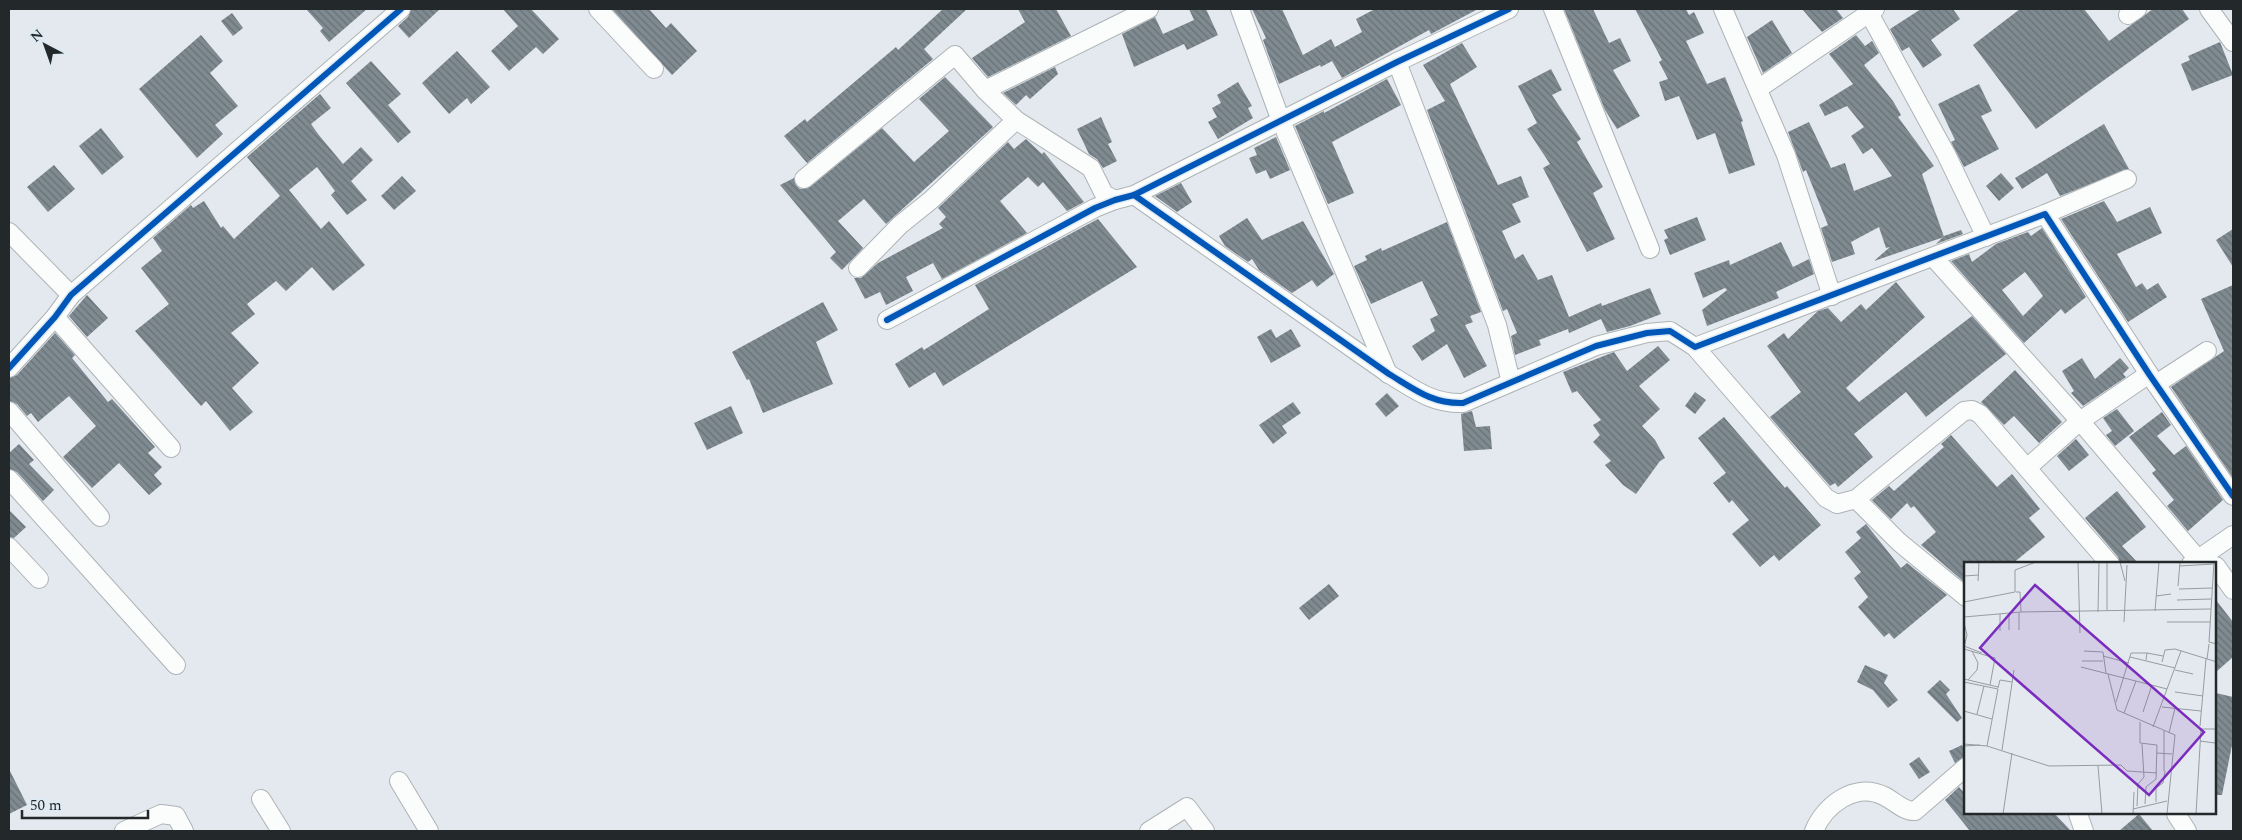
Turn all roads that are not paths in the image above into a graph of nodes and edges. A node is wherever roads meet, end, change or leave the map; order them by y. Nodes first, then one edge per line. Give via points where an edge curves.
1 (402, 9) edge
2 (598, 9) edge
3 (1149, 9) edge
4 (1240, 9) edge
5 (1509, 9) edge
6 (1553, 9) edge
7 (1723, 9) edge
8 (2209, 9) edge
9 (1872, 11) edge
10 (2233, 42) edge
11 (1397, 62) junction
12 (654, 69) dead end
13 (1758, 89) junction
14 (984, 90) junction
15 (1016, 120) junction
16 (1281, 120) junction
17 (804, 179) dead end
18 (2127, 179) dead end
19 (1134, 196) junction
20 (1115, 200) junction
21 (2045, 214) junction
22 (9, 232) edge
23 (1986, 237) junction
24 (1650, 249) dead end
25 (1934, 258) junction
26 (858, 268) dead end
27 (71, 295) junction
28 (1832, 296) junction
29 (55, 317) junction
30 (887, 320) dead end
31 (1695, 347) junction
32 (2207, 351) dead end
33 (9, 368) edge
34 (1389, 374) junction
35 (2152, 379) junction
36 (1511, 382) junction
37 (9, 411) edge
38 (2080, 421) junction
39 (171, 448) dead end
40 (2027, 468) junction
41 (9, 479) edge
42 (2233, 496) edge
43 (1856, 499) junction
44 (100, 517) dead end
45 (2233, 536) edge
46 (9, 547) edge
47 (2205, 561) edge
48 (2108, 562) edge
49 (2217, 573) edge
50 (39, 579) dead end
51 (2233, 590) edge
52 (1964, 595) edge
53 (176, 665) dead end
54 (1961, 771) edge
55 (399, 781) dead end
56 (261, 799) dead end
57 (2078, 815) edge
58 (2177, 815) edge
59 (124, 831) edge
60 (184, 831) edge
61 (281, 831) edge
62 (429, 831) edge
63 (1149, 831) edge
64 (1205, 831) edge
65 (1814, 831) edge
66 (2084, 831) edge
67 (2187, 831) edge

1 - 27 street
2 - 12 street
3 - 14 street
4 - 16 street
5 - 11 street
6 - 24 street
7 - 13 street
8 - 10 street
9 - 13 street
9 - 23 street
11 - 16 street
11 - 36 street via 1497,325
13 - 28 street via 1786,155
14 - 15 street
14 - 17 street via 955,55
15 - 20 street via 1091,168 1104,194
15 - 26 street via 932,200 900,225
16 - 19 street
16 - 34 street
18 - 21 street
19 - 20 street
19 - 34 street
20 - 30 street
21 - 23 street
21 - 35 street
22 - 27 street
23 - 25 street
25 - 28 street
25 - 38 street
27 - 29 street
28 - 31 street
29 - 33 street
29 - 39 street
31 - 36 street via 1670,332 1647,333 1596,346
31 - 43 street via 1826,498 1838,504
32 - 35 street
34 - 36 street via 1427,397 1446,404 1463,403
35 - 38 street
35 - 42 street
37 - 44 street
38 - 40 street
38 - 47 street
40 - 43 street via 1980,414 1972,410 1964,412
40 - 48 street
41 - 53 street
43 - 52 street via 1899,542
45 - 47 street
46 - 50 street
49 - 51 street
54 - 65 street via 1915,811 1874,792 1850,795 1821,816
55 - 62 street
56 - 61 street
57 - 66 street
58 - 67 street
59 - 60 street via 162,814 176,816
63 - 64 street via 1187,806

